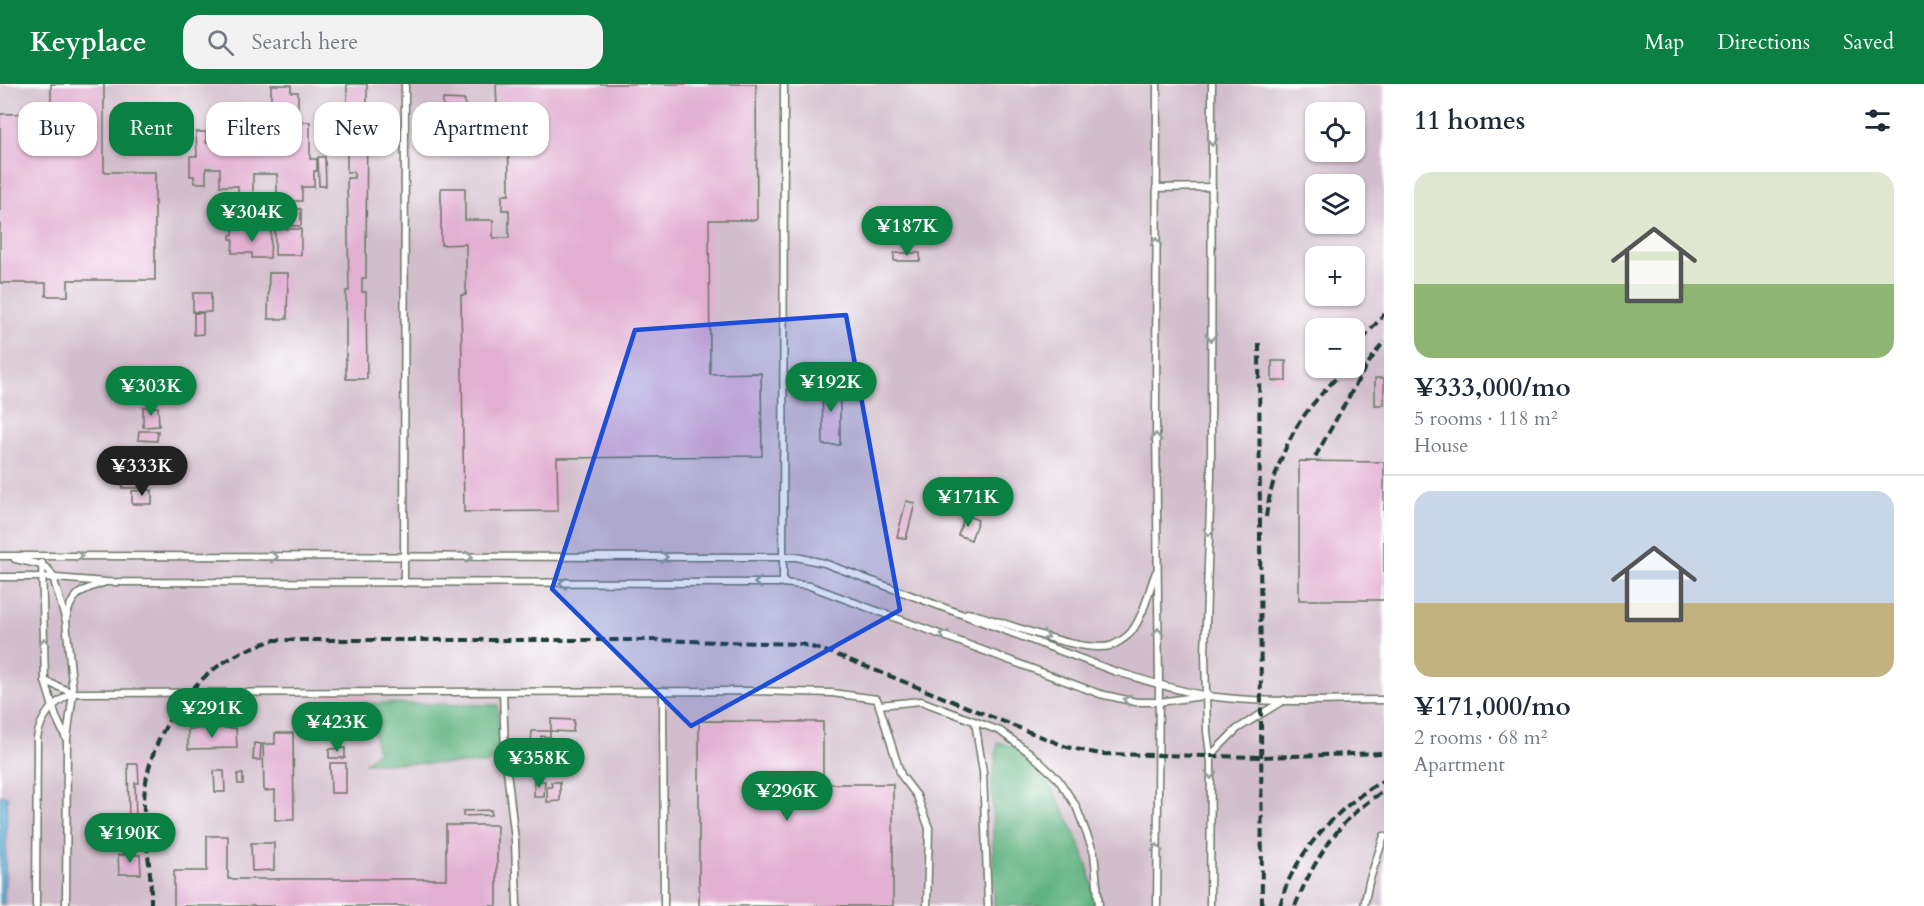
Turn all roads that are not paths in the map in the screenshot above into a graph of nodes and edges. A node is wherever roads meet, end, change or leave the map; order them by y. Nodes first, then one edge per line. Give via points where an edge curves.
1 (405, 84) edge
2 (784, 84) edge
3 (1156, 84) edge
4 (1212, 84) edge
5 (1212, 187) junction
6 (1156, 188) junction
7 (42, 556) junction
8 (783, 556) junction
9 (0, 557) edge
10 (405, 557) junction
11 (42, 565) junction
12 (1158, 567) junction
13 (0, 577) edge
14 (42, 577) junction
15 (53, 577) junction
16 (106, 582) junction
17 (404, 583) junction
18 (783, 583) junction
19 (949, 609) junction
20 (66, 621) junction
21 (45, 681) junction
22 (1159, 685) junction
23 (503, 692) junction
24 (663, 692) junction
25 (73, 693) junction
26 (1206, 696) junction
27 (1285, 700) junction
28 (1384, 700) edge
29 (1159, 702) junction
30 (879, 705) junction
31 (53, 706) junction
32 (1384, 709) edge
33 (975, 722) junction
34 (67, 738) junction
35 (1210, 756) junction
36 (1384, 836) edge
37 (36, 906) edge
38 (66, 906) edge
39 (517, 906) edge
40 (664, 906) edge
41 (927, 906) edge
42 (988, 906) edge
43 (1100, 906) edge
44 (1157, 906) edge
45 (1210, 906) edge
46 (1364, 906) edge

1 - 10 lane
2 - 8 lane
3 - 6 lane
4 -> 5 lane
5 - 6 lane
5 -> 26 lane
12 -> 6 lane
7 - 9 lane
7 -> 10 lane
7 - 11 lane
10 -> 8 lane
8 - 18 lane
8 - 19 lane via 824,563
9 - 11 lane
10 - 17 lane
11 - 14 lane
11 - 15 lane
19 -> 12 lane via 1067,643 1113,645 1130,633 1143,612
22 -> 12 lane
13 - 14 lane
14 - 15 lane
21 -> 14 lane
15 - 16 lane
15 - 20 lane
16 - 17 lane
16 - 20 lane via 73,598
18 -> 17 lane
29 -> 18 lane via 1136,702 1100,694 810,586
19 - 22 lane
20 - 25 lane
21 - 25 lane
21 - 31 lane
22 - 26 lane
22 - 29 lane
23 - 24 lane
23 - 25 lane
23 - 39 lane
24 - 30 lane via 832,693 877,699
24 - 40 lane
25 - 31 lane
25 - 34 lane
26 - 27 lane
26 - 29 lane
26 - 35 lane
27 - 28 lane
27 - 35 lane via 1237,729
28 - 32 lane
44 -> 29 lane
30 - 33 lane via 921,701
30 - 41 lane via 901,775 917,796 929,828
31 - 34 lane
31 - 37 lane via 40,724 37,738
33 - 42 lane via 983,772
33 - 43 lane via 1008,736 1058,779 1076,806 1091,842
34 - 38 lane
35 -> 45 lane
36 - 46 lane

